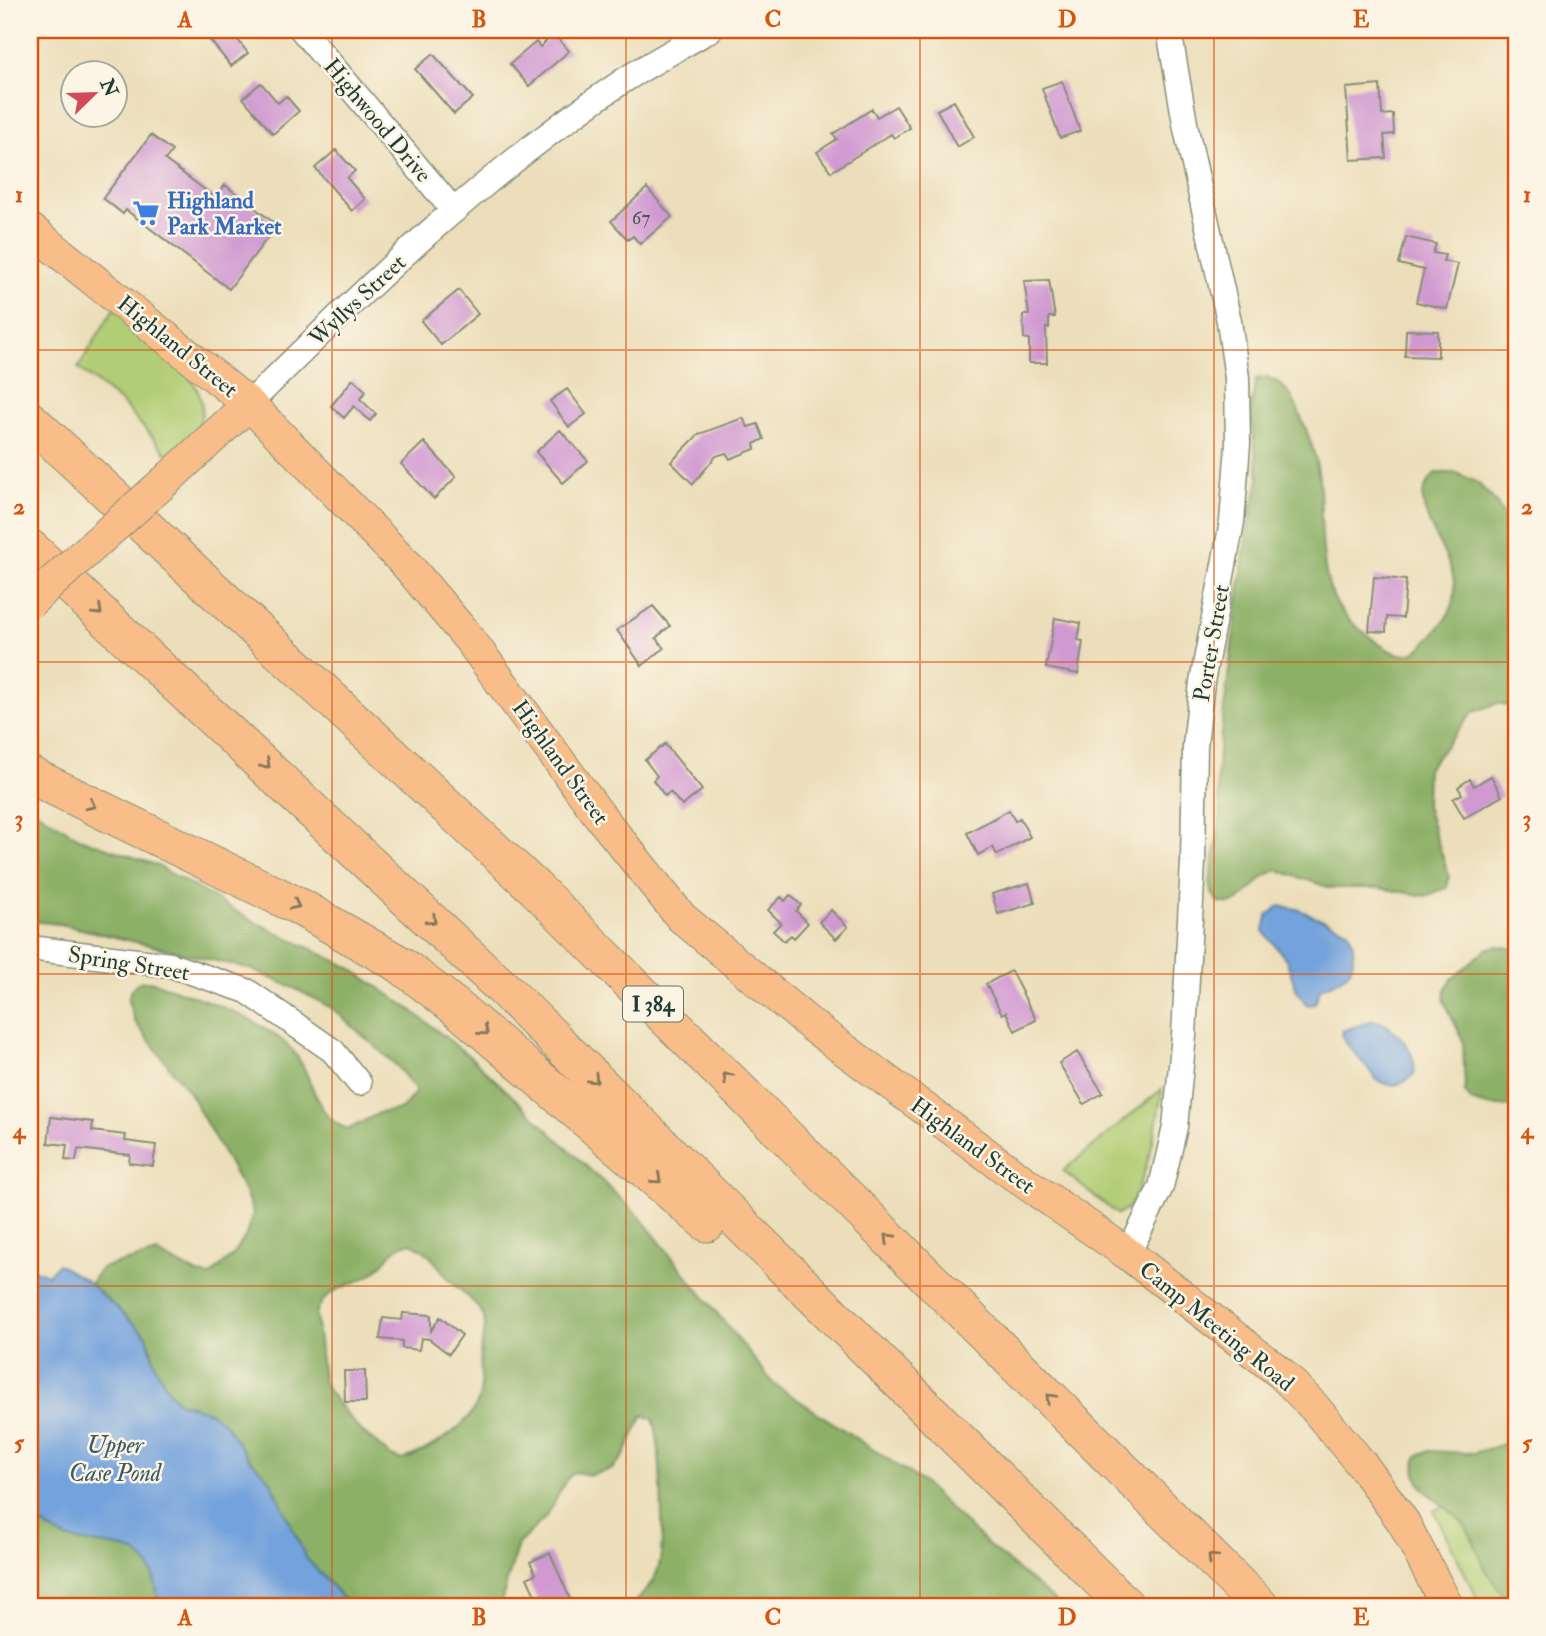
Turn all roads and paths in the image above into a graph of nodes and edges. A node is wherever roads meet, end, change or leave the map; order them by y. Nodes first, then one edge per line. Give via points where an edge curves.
1 (302, 30) edge
2 (710, 30) edge
3 (1169, 30) edge
4 (454, 211) junction
5 (30, 229) edge
6 (249, 404) junction
7 (30, 420) edge
8 (30, 548) edge
9 (30, 602) edge
10 (30, 775) edge
11 (30, 948) edge
12 (359, 1083) dead end
13 (1128, 1254) junction
14 (926, 1407) junction
15 (1126, 1606) edge
16 (1260, 1606) edge
17 (1447, 1606) edge

1 - 4 street, Highwood Drive
2 - 4 street, Wyllys Street via 624,80
3 - 13 street, Porter Street via 1229,321 1237,378 1238,444 1232,522 1202,682 1195,746 1194,862 1175,1127 1161,1187
4 - 6 street, Wyllys Street
5 - 6 main road, Highland Street
6 - 9 main road, Wyllys Street, bridge
6 - 13 main road, Highland Street via 406,564 477,649 681,917 811,1025
16 -> 7 highway, I 384 via 535,888
8 -> 14 highway via 485,971
10 -> 14 highway via 300,907 401,965 663,1184 843,1352
11 - 12 street, Spring Street via 170,965 247,991 333,1051
13 - 17 main road, Camp Meeting Road via 1244,1342 1314,1407 1404,1522
14 - 15 highway

